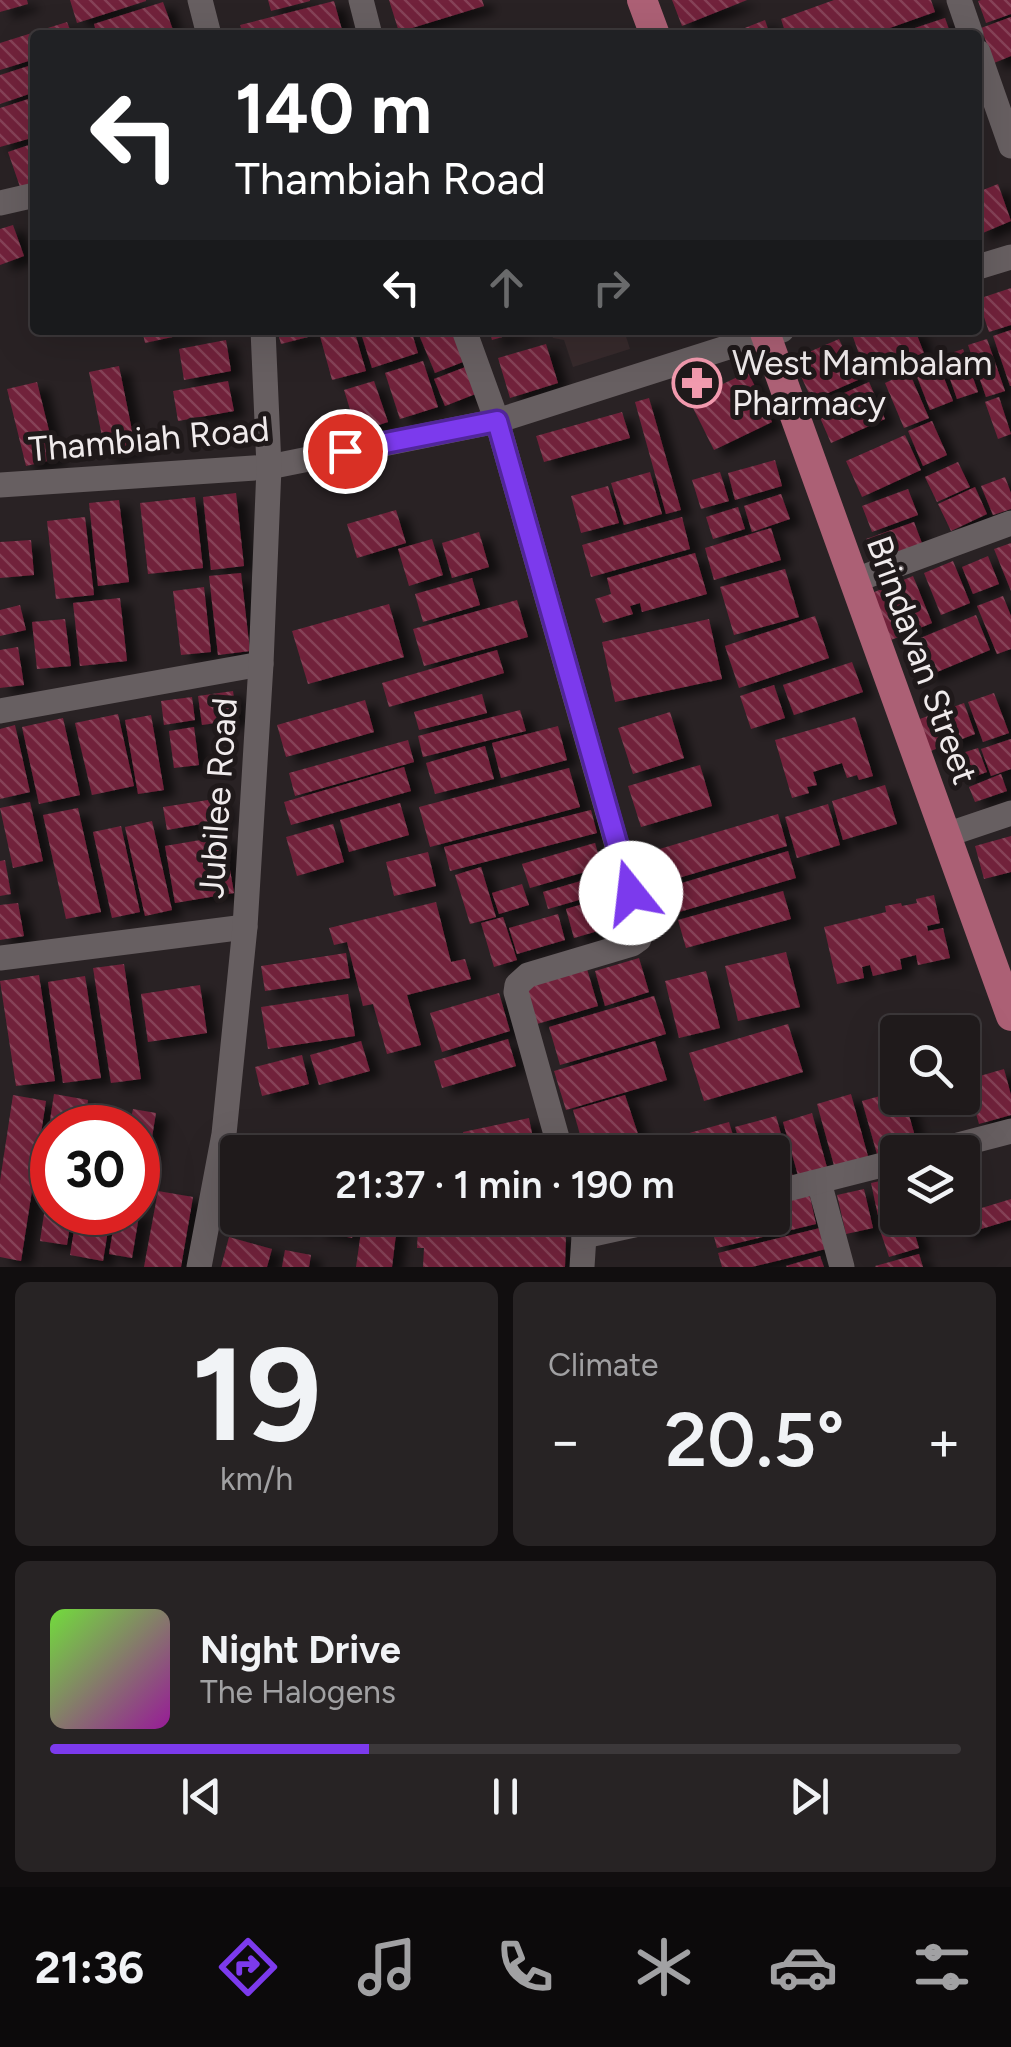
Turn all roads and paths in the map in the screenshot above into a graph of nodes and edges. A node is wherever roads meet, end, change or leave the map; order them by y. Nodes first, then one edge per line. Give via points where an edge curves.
1 (200, 0) edge
2 (361, 0) edge
3 (642, 0) edge
4 (959, 0) edge
5 (208, 30) edge
6 (369, 30) edge
7 (653, 30) edge
8 (969, 30) edge
9 (982, 63) edge
10 (1011, 146) edge
11 (30, 196) edge
12 (0, 203) edge
13 (1011, 256) edge
14 (982, 266) edge
15 (263, 335) edge
16 (466, 335) edge
17 (762, 335) edge
18 (772, 335) edge
19 (497, 421) junction
20 (269, 466) junction
21 (0, 485) edge
22 (1011, 523) edge
23 (853, 581) junction
24 (261, 664) junction
25 (0, 711) edge
26 (1011, 812) edge
27 (946, 835) junction
28 (245, 927) junction
29 (0, 958) edge
30 (1011, 1016) edge
31 (1011, 1131) edge
32 (556, 1135) edge
33 (980, 1139) edge
34 (880, 1167) edge
35 (820, 1182) junction
36 (790, 1189) edge
37 (581, 1235) edge
38 (199, 1267) edge
39 (582, 1267) edge
40 (842, 1267) edge

1 - 5 street
2 - 6 street
3 - 7 main road
4 - 8 street
9 - 10 street
11 - 12 street
13 - 14 street
15 - 20 street, Jubilee Road
16 - 19 street
17 - 19 street, Thambiah Road
18 - 23 main road, Brindavan Street
19 - 20 street, Thambiah Road
19 - 32 street via 641,930 626,946 528,974 517,984
20 - 21 street, Thambiah Road
20 - 24 street, Jubilee Road
22 - 23 street
23 - 27 main road, Brindavan Street
24 - 25 street
24 - 28 street, Jubilee Road
26 - 27 street
27 - 30 main road, Brindavan Street
28 - 29 street
28 - 38 street, Jubilee Road via 224,1134
31 - 33 street
34 - 35 street
35 - 36 street
35 - 40 street
37 - 39 street

